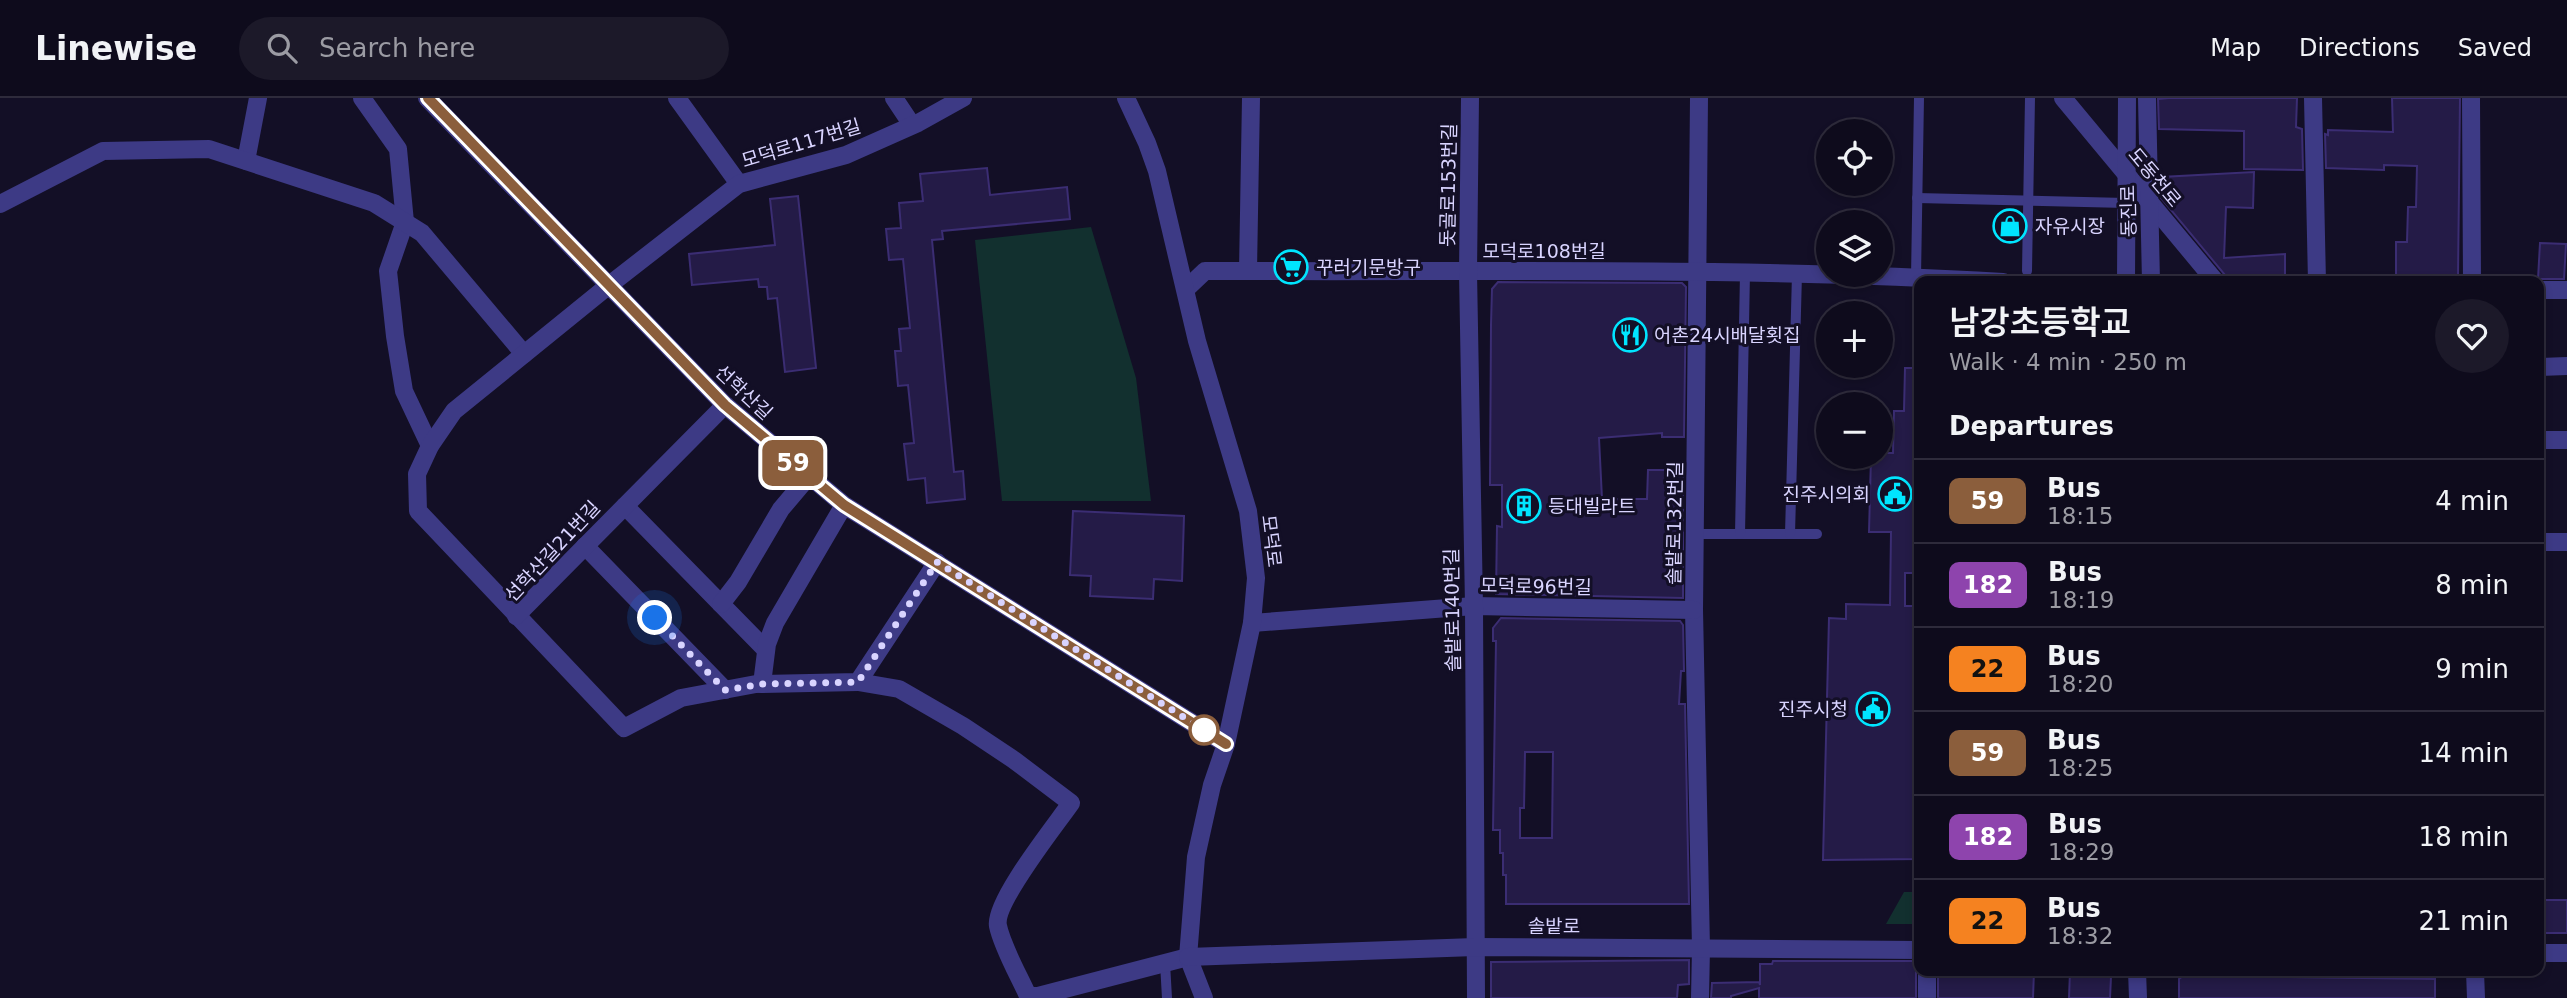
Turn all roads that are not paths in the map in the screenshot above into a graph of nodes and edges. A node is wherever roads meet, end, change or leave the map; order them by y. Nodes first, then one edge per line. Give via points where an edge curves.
1 (258, 98) edge
2 (362, 98) edge
3 (428, 98) edge
4 (677, 98) edge
5 (894, 98) edge
6 (963, 98) edge
7 (1126, 98) edge
8 (1251, 98) edge
9 (1470, 98) edge
10 (1699, 98) edge
11 (1919, 98) edge
12 (2030, 98) edge
13 (2063, 98) edge
14 (2127, 98) edge
15 (2147, 98) edge
16 (2313, 98) edge
17 (2470, 98) edge
18 (912, 125) junction
19 (246, 161) junction
20 (2126, 175) junction
21 (739, 184) junction
22 (1917, 198) junction
23 (2028, 199) junction
24 (2148, 201) junction
25 (2126, 203) junction
26 (0, 204) edge
27 (405, 222) junction
28 (1248, 271) junction
29 (2027, 271) dead end
30 (1468, 272) junction
31 (1699, 272) junction
32 (1745, 273) junction
33 (1797, 274) junction
34 (1916, 276) edge
35 (2126, 276) edge
36 (2151, 276) edge
37 (2211, 276) edge
38 (2317, 276) edge
39 (2472, 276) edge
40 (1914, 277) edge
41 (608, 286) junction
42 (1186, 289) junction
43 (2544, 290) edge
44 (2567, 290) edge
45 (524, 354) junction
46 (2567, 366) edge
47 (2544, 367) edge
48 (725, 405) junction
49 (2544, 440) edge
50 (2567, 440) edge
51 (430, 446) junction
52 (809, 476) junction
53 (844, 505) junction
54 (625, 506) junction
55 (1695, 534) junction
56 (1740, 534) junction
57 (1790, 534) junction
58 (1816, 534) dead end
59 (2544, 542) edge
60 (2567, 542) edge
61 (584, 546) junction
62 (937, 562) junction
63 (721, 604) junction
64 (1474, 606) junction
65 (1694, 610) junction
66 (516, 616) junction
67 (1252, 624) junction
68 (766, 650) junction
69 (858, 682) junction
70 (762, 684) junction
71 (725, 690) junction
72 (1226, 744) junction
73 (1475, 947) junction
74 (1701, 948) junction
75 (1914, 950) edge
76 (2544, 953) edge
77 (2567, 953) edge
78 (1188, 957) junction
79 (1165, 963) junction
80 (1927, 976) edge
81 (2137, 976) edge
82 (2475, 976) edge
83 (1167, 998) edge
84 (1204, 998) edge
85 (1475, 998) edge
86 (1700, 998) edge
87 (1927, 998) edge
88 (2138, 998) edge
89 (2476, 998) edge

1 - 19 street
2 - 27 street via 398,149
3 - 41 street, 선학산길
4 - 21 street
5 - 18 street
6 - 18 street, 모덕로117번길
7 - 42 street, 모덕로 via 1157,171
8 - 28 street
9 - 30 street, 돗골로153번길
10 - 31 street, 솔밭로132번길
11 - 22 lane
12 - 23 lane
13 - 20 street, 도동천로
14 - 20 street, 동진로
15 - 24 street, 동진로
16 - 38 street
17 - 39 street
18 - 21 street, 모덕로117번길 via 846,155
19 - 26 street via 209,149 103,151
19 - 27 street via 374,203
20 - 24 street, 도동천로
20 - 25 street, 동진로
21 - 41 street, 모덕로117번길
22 - 23 lane
22 - 34 lane
23 - 25 lane
23 - 29 lane
24 - 36 street, 동진로
24 - 37 street, 도동천로
25 - 35 street, 동진로
27 - 45 street via 422,233
27 - 51 street via 388,271 395,336 404,391
28 - 30 street, 모덕로108번길
28 - 42 street, 모덕로108번길 via 1205,271
30 - 31 street, 모덕로108번길
30 - 64 street, 솔밭로140번길
31 - 32 street, 모덕로108번길
31 - 55 street, 솔밭로132번길
32 - 33 street, 모덕로108번길
32 - 56 lane
33 - 40 street, 모덕로108번길
33 - 57 lane
41 - 45 street, 모덕로117번길
41 - 48 street, 선학산길
42 - 67 street, 모덕로 via 1248,511 1256,578
43 - 44 street
45 - 51 street, 모덕로117번길 via 454,411
46 - 47 street
48 - 52 street, 선학산길
48 - 54 street, 선학산길21번길
49 - 50 street
51 - 66 street, 모덕로117번길 via 417,474 418,511
52 - 53 street, 선학산길
52 - 63 street via 781,509
53 - 62 street, 선학산길
53 - 68 street via 775,622
54 - 61 street, 선학산길21번길
54 - 63 street
55 - 56 lane
55 - 65 street, 솔밭로132번길
56 - 57 lane
57 - 58 lane
59 - 60 street
61 - 66 street, 선학산길21번길
61 - 71 street
62 - 69 street
62 - 72 street, 선학산길
63 - 68 street
64 - 65 street, 모덕로96번길
64 - 67 street, 모덕로96번길
64 - 73 street, 솔밭로140번길
65 - 74 street, 솔밭로132번길
66 - 71 street, 선학산길21번길 via 624,728 681,698
67 - 72 street, 모덕로
68 - 70 street
69 - 70 street
69 - 79 street, 솔밭로 via 899,689 963,726 1071,803 999,910 997,925 1028,996
70 - 71 street
72 - 78 street, 모덕로 via 1195,857
73 - 74 street, 솔밭로
73 - 78 street, 솔밭로
73 - 85 street, 솔밭로140번길
74 - 75 street, 솔밭로
74 - 86 street, 솔밭로132번길
76 - 77 street
78 - 79 street, 솔밭로
78 - 84 street, 모덕로
79 - 83 lane
80 - 87 street
81 - 88 street
82 - 89 street

